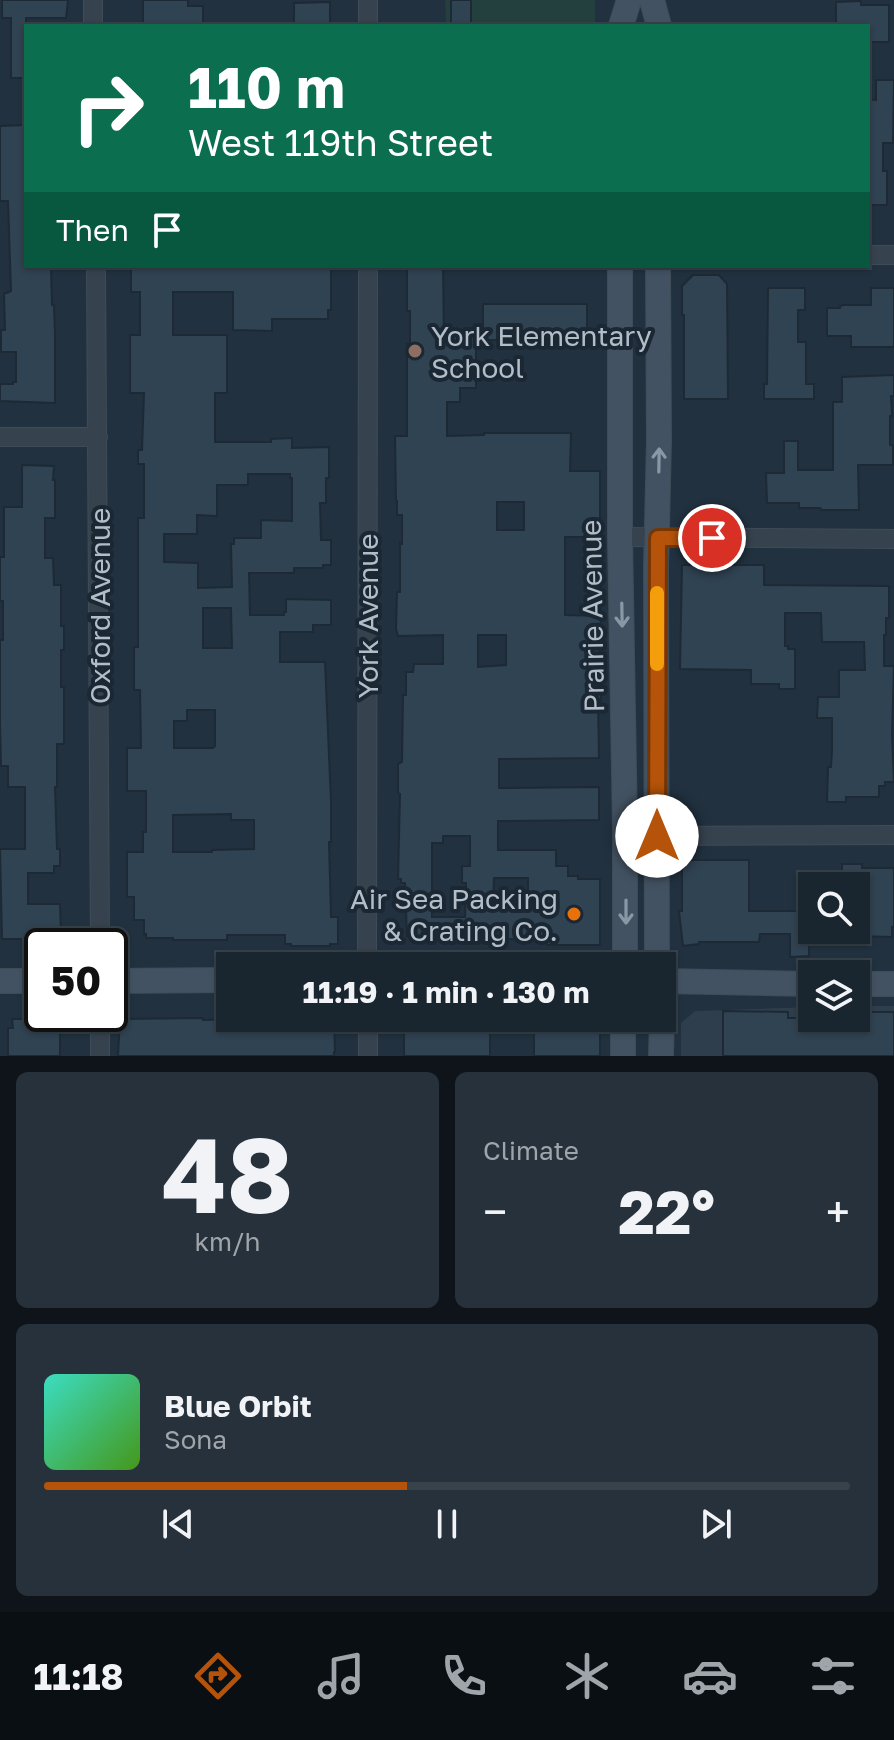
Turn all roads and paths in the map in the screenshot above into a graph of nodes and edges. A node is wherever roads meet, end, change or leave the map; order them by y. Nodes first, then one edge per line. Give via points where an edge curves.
1 (93, 0) edge
2 (368, 0) edge
3 (629, 0) edge
4 (652, 0) edge
5 (93, 24) edge
6 (368, 24) edge
7 (622, 24) edge
8 (658, 24) edge
9 (870, 255) edge
10 (894, 255) edge
11 (96, 268) edge
12 (368, 268) edge
13 (620, 268) edge
14 (658, 268) edge
15 (0, 437) edge
16 (98, 437) junction
17 (620, 537) junction
18 (658, 538) junction
19 (894, 539) edge
20 (894, 835) edge
21 (657, 836) junction
22 (100, 928) edge
23 (367, 952) edge
24 (625, 952) edge
25 (657, 952) edge
26 (216, 980) edge
27 (0, 981) edge
28 (24, 981) edge
29 (128, 981) edge
30 (676, 981) edge
31 (798, 984) edge
32 (870, 984) edge
33 (894, 984) edge
34 (100, 1032) edge
35 (368, 1032) edge
36 (623, 1032) edge
37 (662, 1032) edge
38 (100, 1056) edge
39 (368, 1056) edge
40 (623, 1056) edge
41 (661, 1056) edge

1 - 5 street
2 - 6 street
3 - 7 main road
4 - 8 main road
9 - 10 street
11 - 16 street, Oxford Avenue
12 - 23 street, York Avenue
13 - 17 main road, Prairie Avenue
18 -> 14 main road
15 - 16 street
16 - 22 street, Oxford Avenue
17 - 18 street
17 -> 24 main road, Prairie Avenue
18 - 19 street
18 - 21 main road
20 - 21 street
21 - 25 main road
26 - 29 main road
27 - 28 main road
30 - 31 main road
32 - 33 main road
34 - 38 street
35 - 39 street
36 - 40 main road
37 - 41 main road

